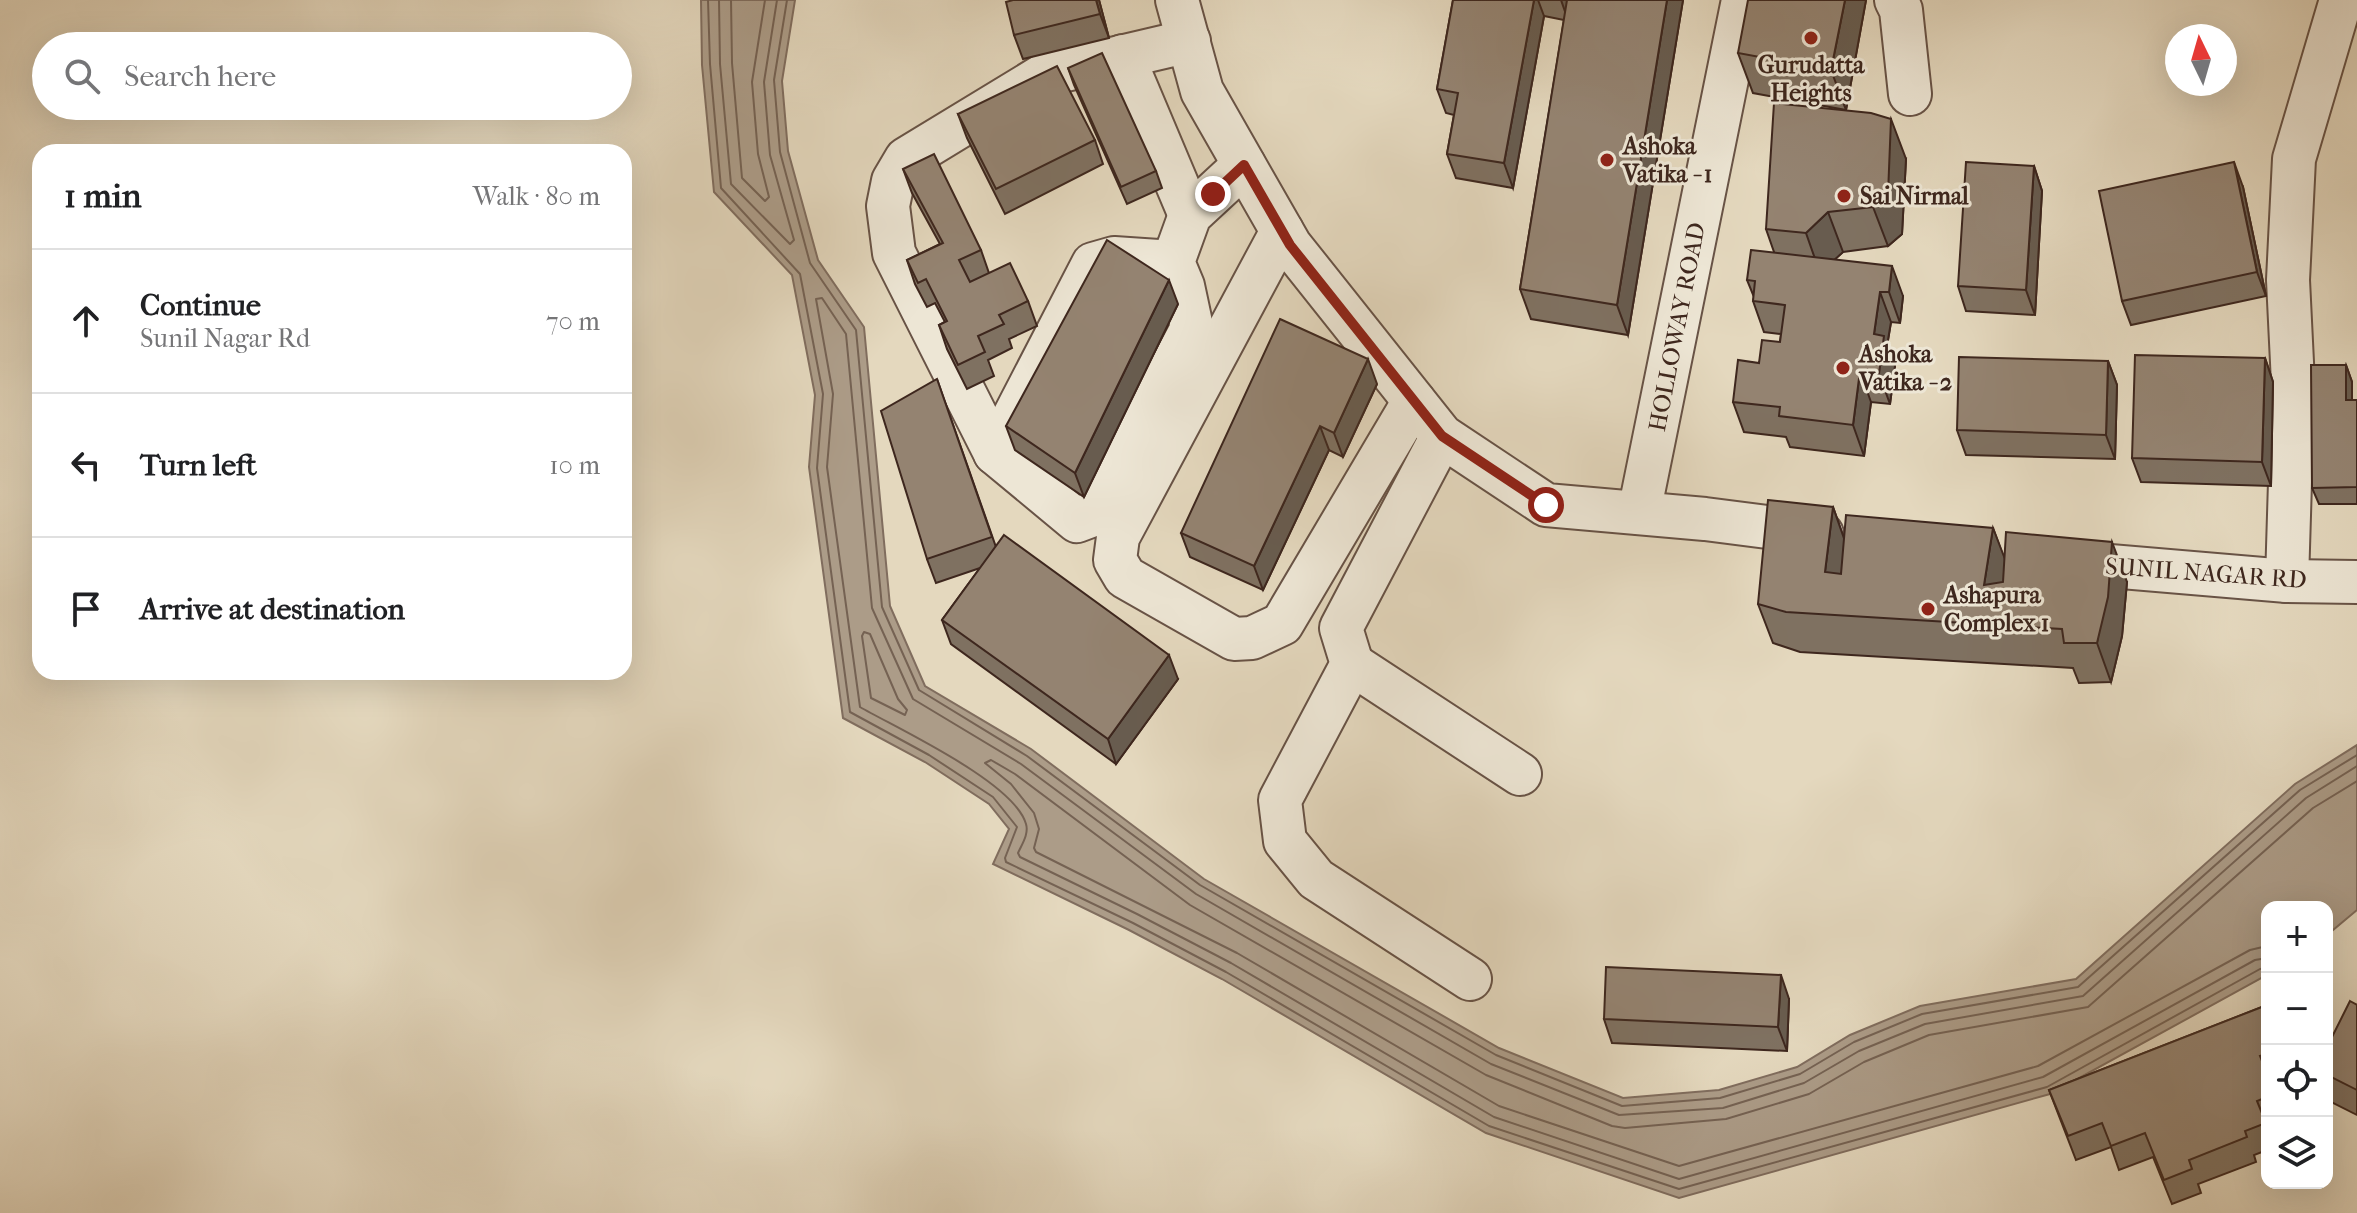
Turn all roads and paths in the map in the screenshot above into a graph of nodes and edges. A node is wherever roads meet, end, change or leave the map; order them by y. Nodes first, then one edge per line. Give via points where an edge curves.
1 (1177, 0) edge
2 (1743, 0) edge
3 (1896, 0) edge
4 (2341, 0) edge
5 (1189, 41) junction
6 (1123, 56) junction
7 (1910, 94) dead end
8 (1244, 165) junction
9 (1190, 215) junction
10 (1282, 231) junction
11 (1173, 262) junction
12 (1414, 401) junction
13 (1442, 436) junction
14 (995, 453) junction
15 (1639, 513) junction
16 (1860, 539) edge
17 (2029, 559) edge
18 (2287, 581) junction
19 (2357, 582) edge
20 (1352, 664) junction
21 (1520, 774) dead end
22 (1470, 979) dead end

1 - 5 street
2 - 15 street, HOLLOWAY ROAD
3 - 7 street
4 - 18 street via 2294,159
5 - 6 street
5 - 8 street via 1202,91
6 - 9 street
6 - 14 street via 1044,75 906,159 893,181 888,206 894,253
8 - 9 street
8 - 10 street
9 - 11 street
10 - 12 street
10 - 12 street via 1118,537 1115,560 1125,577 1234,639 1252,638 1282,624
11 - 14 street via 1114,258 1093,264
11 - 14 street via 1192,328 1093,515 1077,521
12 - 13 street
13 - 15 street via 1546,505
13 - 20 street via 1341,628
15 - 16 street
17 - 18 street, SUNIL NAGAR RD
18 - 19 street, SUNIL NAGAR RD
20 - 21 street
20 - 22 street via 1280,800 1285,841 1316,879

